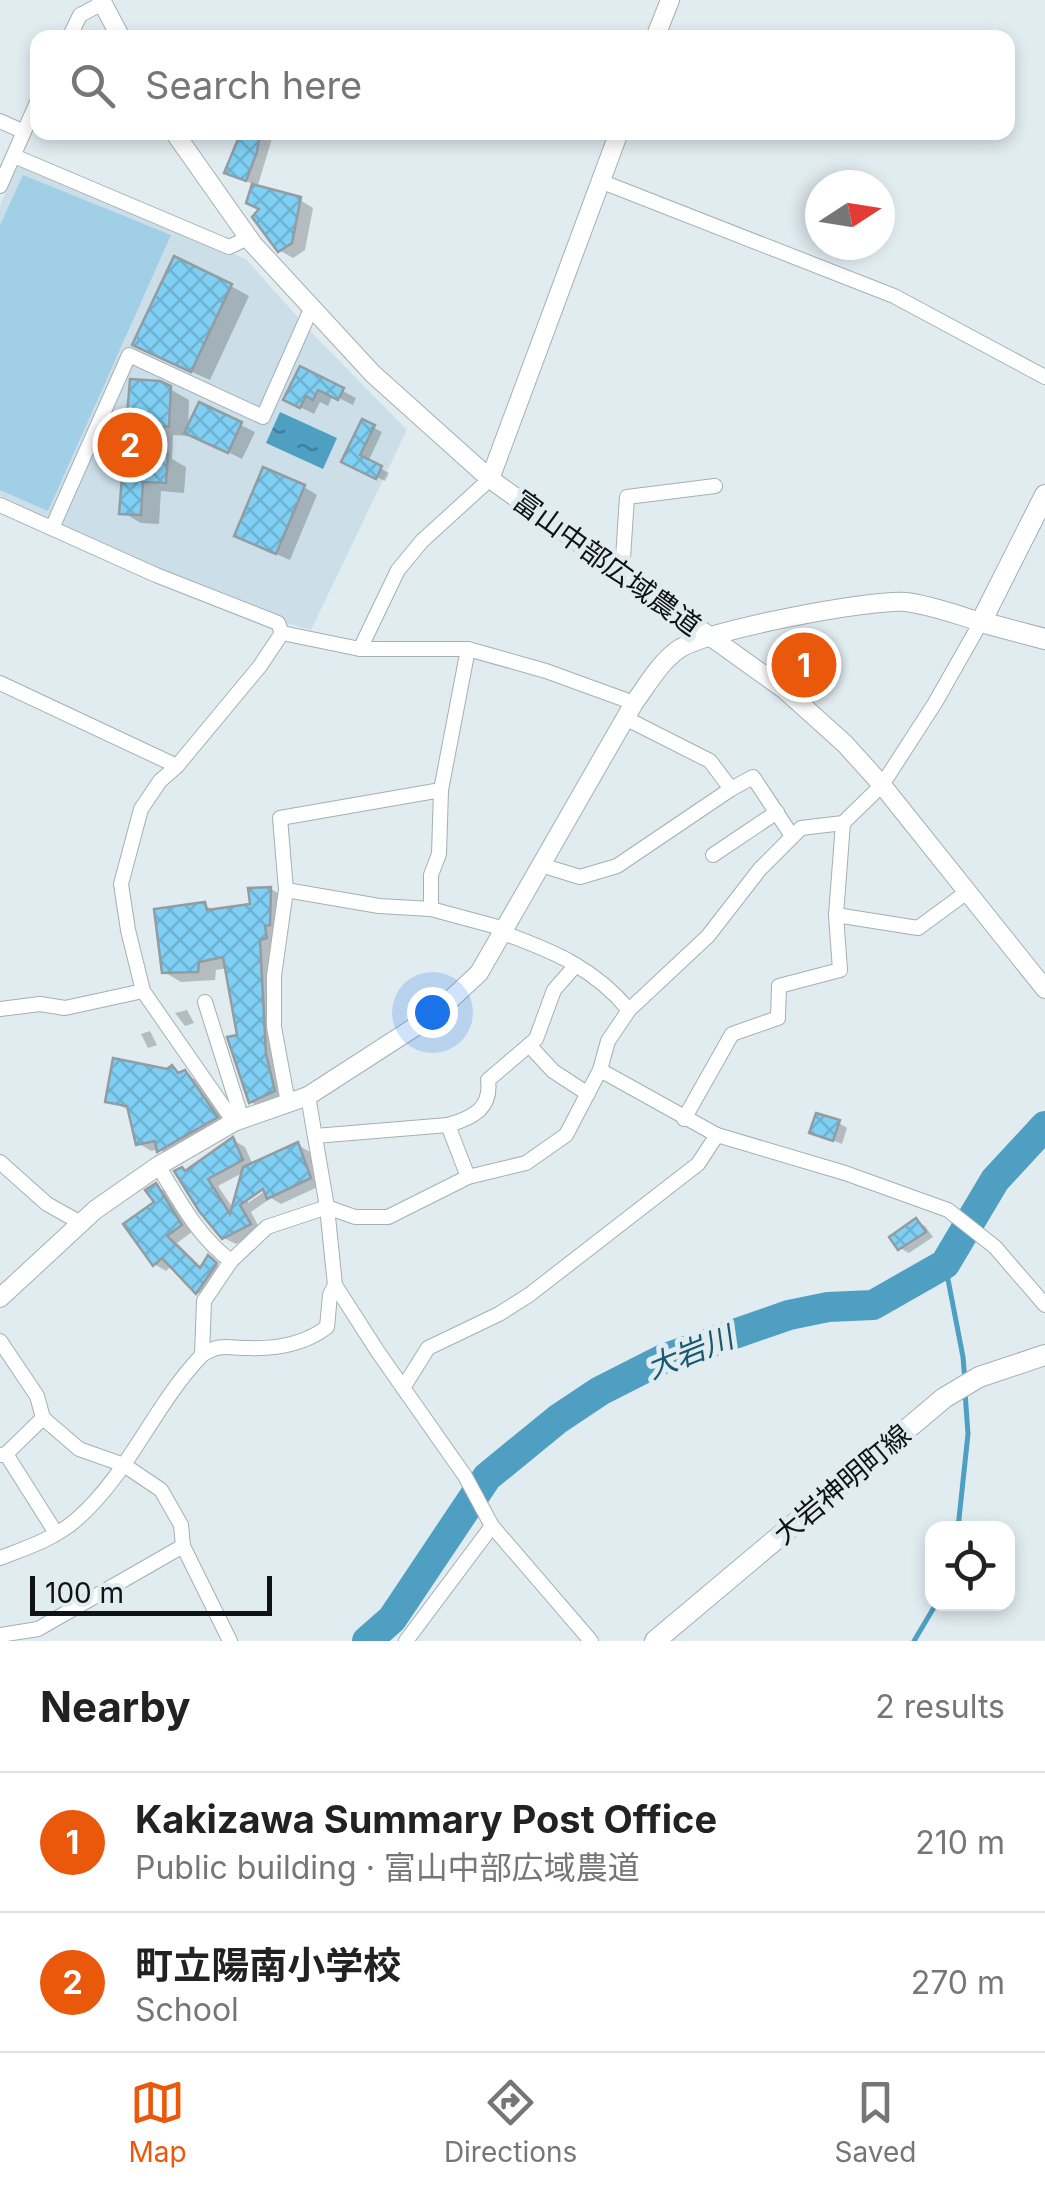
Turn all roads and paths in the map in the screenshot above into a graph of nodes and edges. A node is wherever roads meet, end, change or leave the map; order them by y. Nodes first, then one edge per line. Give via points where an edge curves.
1 (670, 0) edge
2 (104, 1) edge
3 (72, 30) edge
4 (117, 30) edge
5 (658, 30) edge
6 (30, 116) edge
7 (0, 121) edge
8 (22, 131) junction
9 (180, 140) edge
10 (615, 140) edge
11 (14, 156) junction
12 (600, 181) junction
13 (0, 186) edge
14 (248, 238) junction
15 (311, 310) junction
16 (1045, 378) edge
17 (490, 479) junction
18 (715, 486) dead end
19 (1044, 499) edge
20 (0, 505) edge
21 (52, 528) junction
22 (622, 573) junction
23 (981, 622) junction
24 (282, 634) junction
25 (710, 636) junction
26 (1045, 639) edge
27 (468, 648) junction
28 (360, 649) junction
29 (0, 683) edge
30 (630, 710) junction
31 (177, 766) junction
32 (882, 786) junction
33 (731, 788) junction
34 (441, 790) junction
35 (777, 812) junction
36 (844, 824) junction
37 (792, 836) junction
38 (713, 855) dead end
39 (542, 866) junction
40 (286, 890) junction
41 (967, 892) junction
42 (431, 909) junction
43 (836, 915) junction
44 (504, 931) junction
45 (576, 965) junction
46 (1045, 988) edge
47 (143, 991) junction
48 (205, 1002) dead end
49 (0, 1009) edge
50 (628, 1010) junction
51 (529, 1045) junction
52 (600, 1070) junction
53 (588, 1094) junction
54 (308, 1096) junction
55 (288, 1103) junction
56 (684, 1119) junction
57 (238, 1121) junction
58 (448, 1126) junction
59 (716, 1135) junction
60 (315, 1136) junction
61 (0, 1162) edge
62 (158, 1166) junction
63 (468, 1177) junction
64 (327, 1207) junction
65 (81, 1223) junction
66 (231, 1262) junction
67 (335, 1285) junction
68 (0, 1298) edge
69 (1045, 1305) edge
70 (0, 1341) edge
71 (202, 1354) junction
72 (1045, 1355) edge
73 (403, 1388) junction
74 (44, 1418) junction
75 (3, 1455) edge
76 (124, 1466) junction
77 (492, 1526) junction
78 (56, 1533) junction
79 (183, 1546) junction
80 (0, 1558) edge
81 (41, 1635) edge
82 (0, 1636) edge
83 (230, 1641) edge
84 (406, 1641) edge
85 (591, 1641) edge
86 (655, 1641) edge

1 - 5 street
2 - 3 street via 80,15
2 - 4 street
6 - 8 street
7 - 8 street
8 - 11 street
9 - 14 street, 富山中部広域農道
10 - 12 street
11 - 13 street
11 - 14 street via 229,246
12 - 16 street via 894,296
12 - 17 street
14 - 15 street, 富山中部広域農道
15 - 17 street, 富山中部広域農道
15 - 21 street via 263,417 129,356
17 - 22 street, 富山中部広域農道
17 - 28 street via 398,570
18 - 22 street via 627,497
19 - 23 main road
20 - 21 street
21 - 24 street via 278,623
22 - 25 street, 富山中部広域農道
23 - 25 street via 908,602 874,602
23 - 26 main road
23 - 32 street
24 - 28 street
24 - 31 street
25 - 30 street via 664,662
25 - 32 street, 富山中部広域農道 via 785,690
27 - 28 street
27 - 30 street
27 - 34 street
29 - 31 street
30 - 33 street via 710,760
30 - 39 street
31 - 47 street via 141,809 122,884
32 - 36 street
32 - 41 street, 富山中部広域農道
33 - 35 street via 753,777
33 - 39 street via 617,866 580,877
34 - 40 street via 280,818
34 - 42 street
35 - 37 street
35 - 38 street
36 - 37 street via 801,828
36 - 43 street
37 - 50 street via 708,936
39 - 44 street
40 - 42 street
40 - 55 street via 274,1027
41 - 43 street via 918,928
41 - 46 street, 富山中部広域農道
42 - 44 street
43 - 56 street via 840,970 779,986 778,1018 732,1034
44 - 45 street
44 - 54 street via 480,974 435,1014
45 - 50 street
45 - 51 street via 554,990
47 - 49 street via 64,1008
47 - 57 street
48 - 57 street
50 - 52 street via 608,1041
51 - 53 street
51 - 58 street via 488,1080 480,1111
52 - 53 street
52 - 56 street
53 - 63 street via 566,1134 544,1152
54 - 55 street
54 - 60 street
55 - 57 street
56 - 59 street
57 - 62 street
58 - 60 street
58 - 63 street
59 - 69 street via 948,1210 995,1247
59 - 73 street via 698,1164 529,1295 428,1348
60 - 64 street
61 - 65 street via 47,1204
62 - 65 street
62 - 66 street via 194,1226
63 - 64 street via 388,1217 355,1217
64 - 66 street via 266,1227
64 - 67 street
65 - 68 street
66 - 71 street via 204,1301
67 - 71 street via 327,1328 319,1333 301,1342 227,1344
67 - 73 street
70 - 74 street
71 - 76 street
72 - 86 main road, 大岩神明町線 via 944,1398
73 - 77 street
74 - 75 street
74 - 76 street via 79,1449
75 - 78 street
76 - 78 street
76 - 79 street via 161,1490 181,1525
77 - 84 street
77 - 85 street
78 - 80 street
79 - 81 street
79 - 83 street
81 - 82 street

